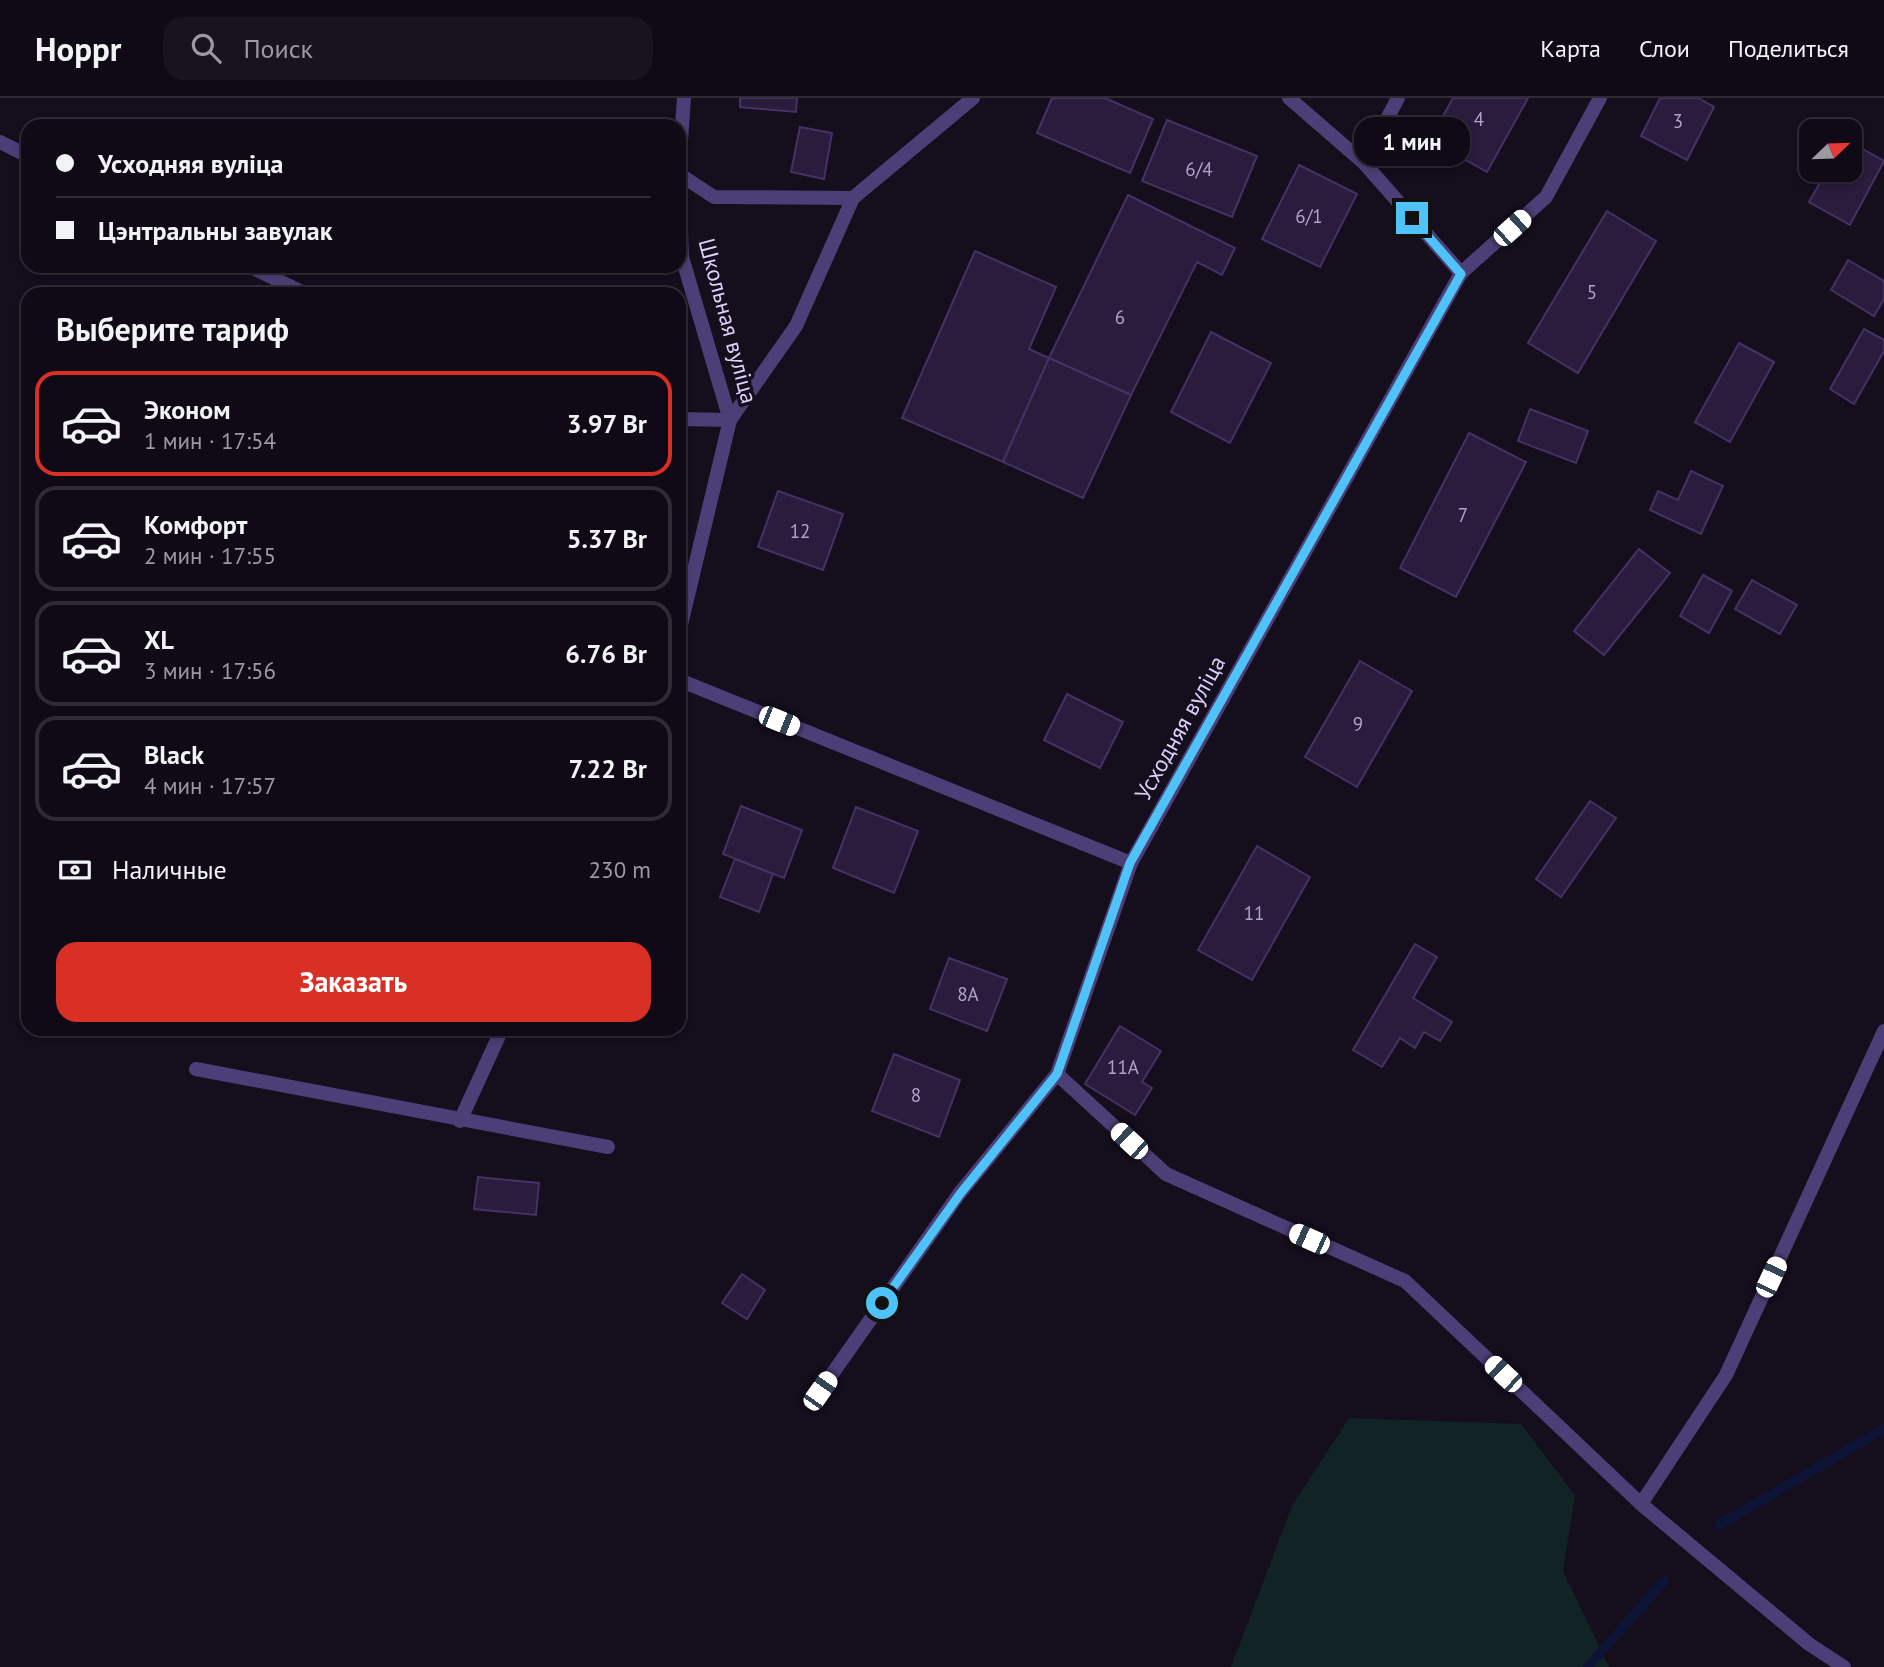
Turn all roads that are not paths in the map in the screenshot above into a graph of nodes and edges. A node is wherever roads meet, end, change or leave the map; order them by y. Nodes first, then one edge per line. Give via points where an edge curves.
1 (684, 98) edge
2 (973, 98) edge
3 (1289, 98) edge
4 (1398, 98) edge
5 (1600, 98) edge
6 (683, 119) edge
7 (0, 142) edge
8 (21, 152) edge
9 (1364, 163) junction
10 (686, 179) edge
11 (853, 198) junction
12 (686, 271) edge
13 (263, 273) edge
14 (1461, 274) junction
15 (292, 287) edge
16 (686, 419) edge
17 (730, 420) junction
18 (686, 604) edge
19 (686, 683) edge
20 (1130, 863) junction
21 (1884, 1031) edge
22 (499, 1036) edge
23 (196, 1069) dead end
24 (1057, 1074) junction
25 (460, 1121) junction
26 (608, 1147) dead end
27 (820, 1391) dead end
28 (1641, 1504) junction
29 (1844, 1667) edge

1 - 6 street
2 - 11 street
3 - 9 street
4 - 9 street
5 - 14 street, Усходняя вуліца via 1546,197
7 - 8 street
9 - 14 street
10 - 11 street via 714,197
11 - 17 street via 796,326
12 - 17 street, Школьная вуліца
13 - 15 street
14 - 20 street, Усходняя вуліца
16 - 17 street
17 - 18 street, Школьная вуліца
19 - 20 street
20 - 24 street, Усходняя вуліца
21 - 28 street via 1726,1375
22 - 25 street
23 - 25 street
24 - 27 street, Усходняя вуліца via 960,1194
24 - 28 street via 1166,1174 1405,1281
25 - 26 street
28 - 29 street via 1809,1644

